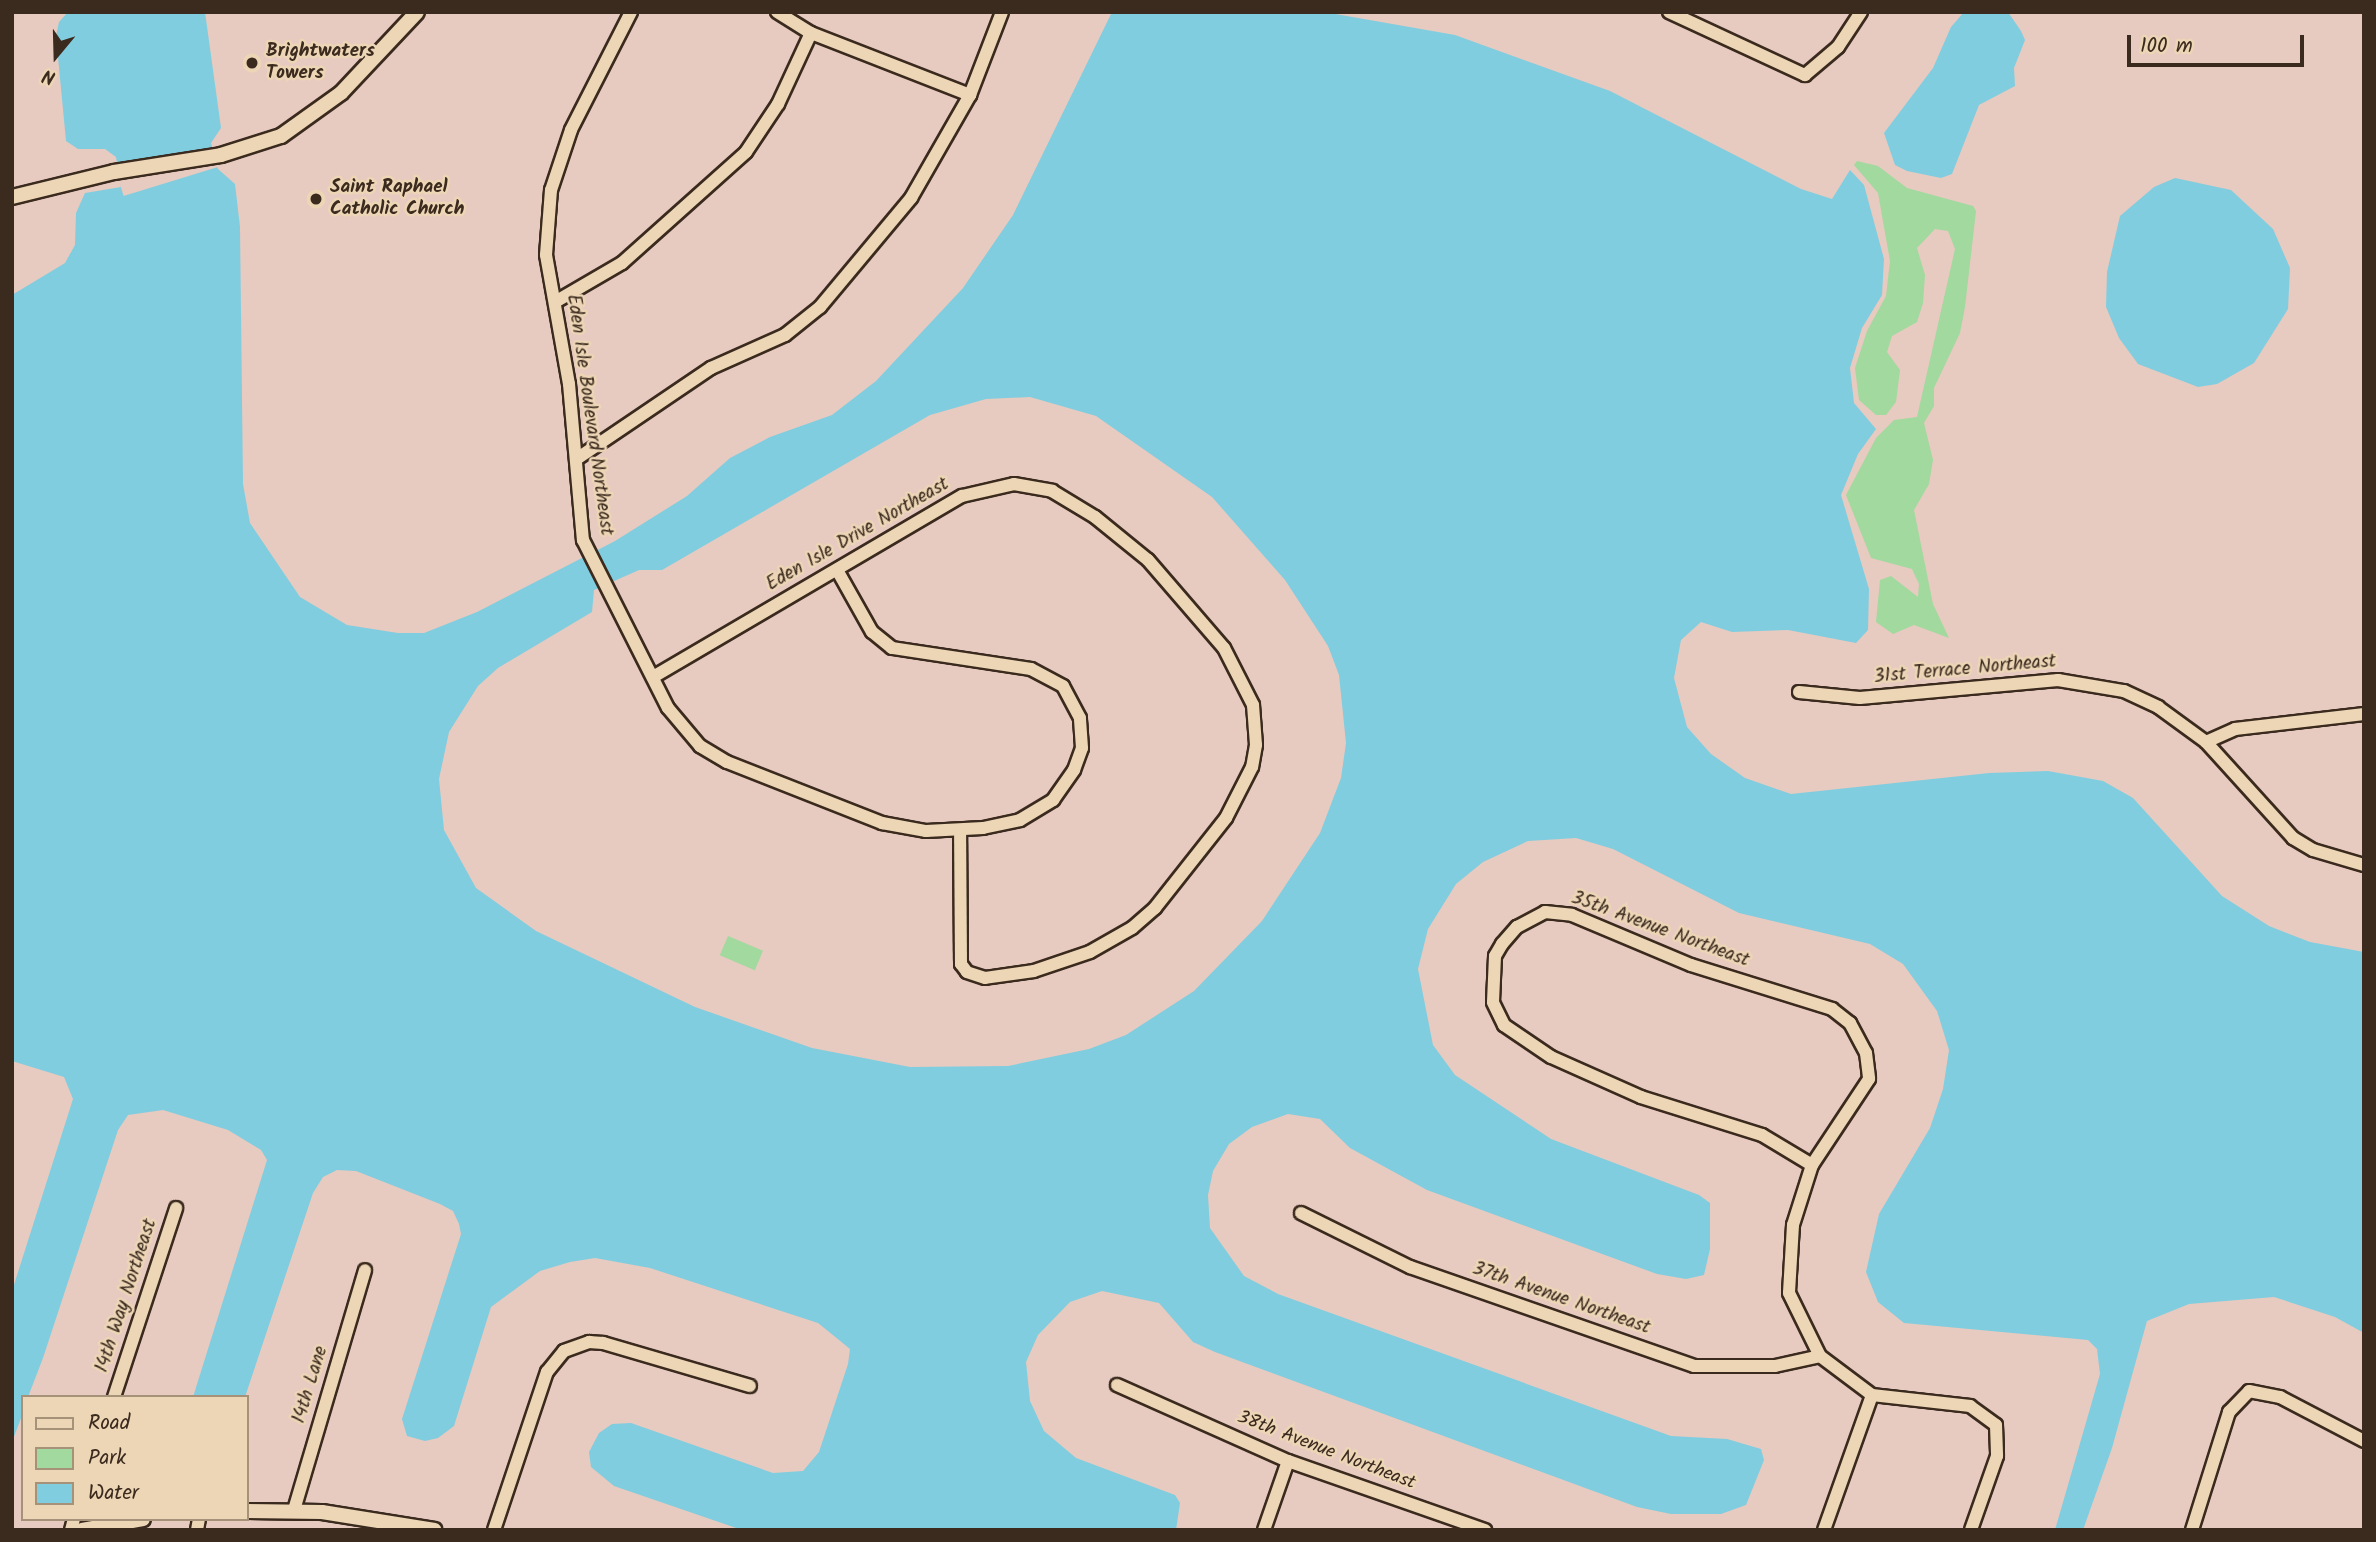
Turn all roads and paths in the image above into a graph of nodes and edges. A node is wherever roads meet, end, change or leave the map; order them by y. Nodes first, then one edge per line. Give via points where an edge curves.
1 (417, 12) edge
2 (631, 12) edge
3 (778, 12) edge
4 (1002, 12) edge
5 (1669, 12) edge
6 (1861, 12) edge
7 (811, 33) junction
8 (970, 95) junction
9 (12, 197) edge
10 (555, 302) junction
11 (578, 458) junction
12 (837, 570) junction
13 (653, 677) junction
14 (1799, 692) dead end
15 (2364, 714) edge
16 (2206, 742) junction
17 (960, 830) junction
18 (2364, 865) edge
19 (1812, 1165) junction
20 (176, 1208) dead end
21 (1301, 1213) dead end
22 (365, 1270) dead end
23 (1820, 1356) junction
24 (1117, 1385) dead end
25 (750, 1386) dead end
26 (115, 1395) edge
27 (1872, 1395) junction
28 (2364, 1441) edge
29 (1288, 1461) junction
30 (294, 1510) junction
31 (248, 1511) edge
32 (132, 1521) edge
33 (396, 1526) edge
34 (82, 1530) edge
35 (435, 1530) edge
36 (495, 1530) edge
37 (1264, 1530) edge
38 (1485, 1530) edge
39 (1824, 1530) edge
40 (1971, 1530) edge
41 (2192, 1530) edge

1 - 9 street via 323,110 281,136 221,155 114,172
2 - 10 street, Eden Isle Boulevard Northeast via 571,130 551,190 547,255
3 - 7 street
4 - 8 street
5 - 6 street via 1805,75 1838,47
7 - 8 street
7 - 10 street via 778,104 746,152 622,263
8 - 11 street via 911,198 820,307 785,335 711,368
10 - 11 street, Eden Isle Boulevard Northeast
11 - 13 street, Eden Isle Boulevard Northeast via 583,540
12 - 13 street, Eden Isle Drive Northeast
12 - 17 street, Eden Isle Boulevard Northeast via 872,632 892,648 1031,669 1063,687 1074,702 1083,732 1080,759 1052,800 1020,820
12 - 17 street, Eden Isle Drive Northeast via 962,496 997,486 1034,485 1073,502 1147,560 1217,638 1246,684 1254,705 1256,745 1244,786 1226,818 1155,908 1132,928 1090,952 1003,977 967,972 959,954
13 - 17 street, Eden Isle Boulevard Northeast via 689,736 727,762 882,824 926,831
14 - 16 street, 31st Terrace Northeast via 1860,698 2022,681 2095,684 2158,707
15 - 16 street via 2235,729
16 - 18 street, 31st Terrace Northeast via 2293,838 2313,850
19 - 19 street, 35th Avenue Northeast via 1869,1079 1866,1053 1850,1023 1832,1009 1690,965 1572,915 1545,912 1517,927 1502,944 1495,956 1493,1002 1504,1025 1551,1057 1640,1097 1762,1135
19 - 23 street via 1793,1225 1789,1293
20 - 26 street, 14th Way Northeast
21 - 23 street, 37th Avenue Northeast via 1410,1267 1694,1366 1775,1367
22 - 30 street, 14th Lane
23 - 27 street
24 - 29 street, 38th Avenue Northeast
25 - 36 street via 589,1342 564,1352 547,1372
27 - 39 street
27 - 40 street via 1970,1406 1996,1425 1997,1456
28 - 41 street via 2280,1397 2249,1391 2229,1412
29 - 37 street
29 - 38 street, 38th Avenue Northeast
30 - 31 street
30 - 33 street
32 - 34 street
33 - 35 street

